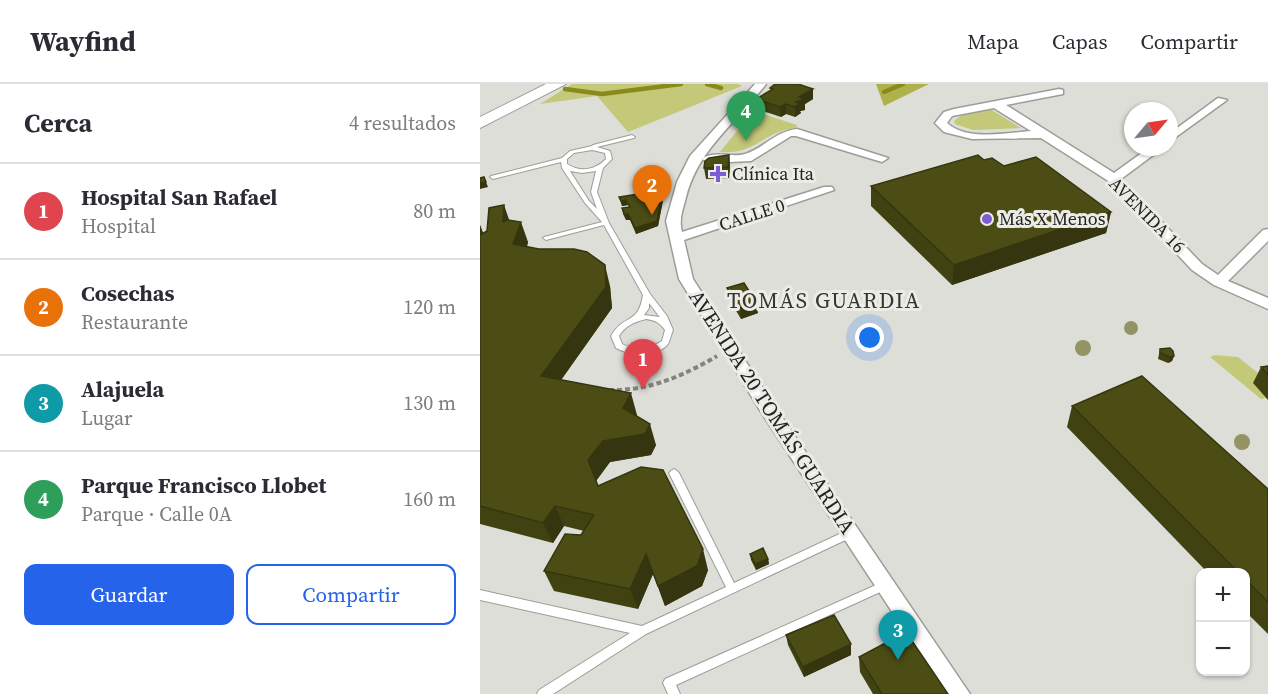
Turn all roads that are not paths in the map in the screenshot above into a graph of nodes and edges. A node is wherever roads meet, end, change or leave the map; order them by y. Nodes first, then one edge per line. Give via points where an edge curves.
1 (531, 84) edge
2 (558, 84) edge
3 (761, 86) edge
4 (1059, 92) dead end
5 (1222, 100) dead end
6 (996, 104) junction
7 (480, 112) edge
8 (1043, 134) junction
9 (1178, 134) edge
10 (585, 148) junction
11 (1146, 156) edge
12 (882, 158) dead end
13 (609, 159) junction
14 (694, 159) junction
15 (564, 162) junction
16 (600, 167) junction
17 (493, 177) dead end
18 (1114, 179) junction
19 (828, 190) dead end
20 (606, 223) junction
21 (1268, 233) edge
22 (546, 238) dead end
23 (675, 239) junction
24 (1219, 282) junction
25 (647, 295) junction
26 (1268, 304) edge
27 (638, 318) junction
28 (666, 325) junction
29 (674, 473) dead end
30 (851, 533) junction
31 (886, 585) junction
32 (732, 589) junction
33 (480, 595) edge
34 (642, 632) junction
35 (543, 694) edge
36 (674, 694) edge
37 (959, 694) edge

1 - 7 main road
2 - 7 main road
3 - 14 street, AVENIDA 20 TOMÁS GUARDIA
4 - 6 street
5 - 9 street via 1198,124
6 - 8 street, AVENIDA 16
6 - 8 street via 948,114 941,123 958,135
8 - 18 street, AVENIDA 16
10 - 13 lane via 604,150
10 - 13 lane via 633,137
10 - 15 lane via 572,152
11 - 18 street
12 - 14 street via 797,132 747,158
13 - 16 lane
14 - 23 street, AVENIDA 20 TOMÁS GUARDIA via 676,201
15 - 16 lane via 579,171
15 - 17 lane
15 - 20 lane via 587,202
16 - 20 lane via 594,192
18 - 24 street, AVENIDA 16 via 1197,267
19 - 23 street, CALLE 0
20 - 22 lane
20 - 25 lane
21 - 24 street
23 - 30 street, AVENIDA 20 TOMÁS GUARDIA via 686,279
24 - 26 street, AVENIDA 16
25 - 27 lane
25 - 28 lane
27 - 28 lane via 654,318
27 - 28 lane via 623,325 615,336 624,350 641,352 658,347 668,336
29 - 32 lane
30 - 31 street, AVENIDA 20 TOMÁS GUARDIA
30 - 32 lane
31 - 36 lane via 669,683
31 - 37 street, AVENIDA 20 TOMÁS GUARDIA
32 - 34 lane
33 - 34 lane
34 - 35 lane

